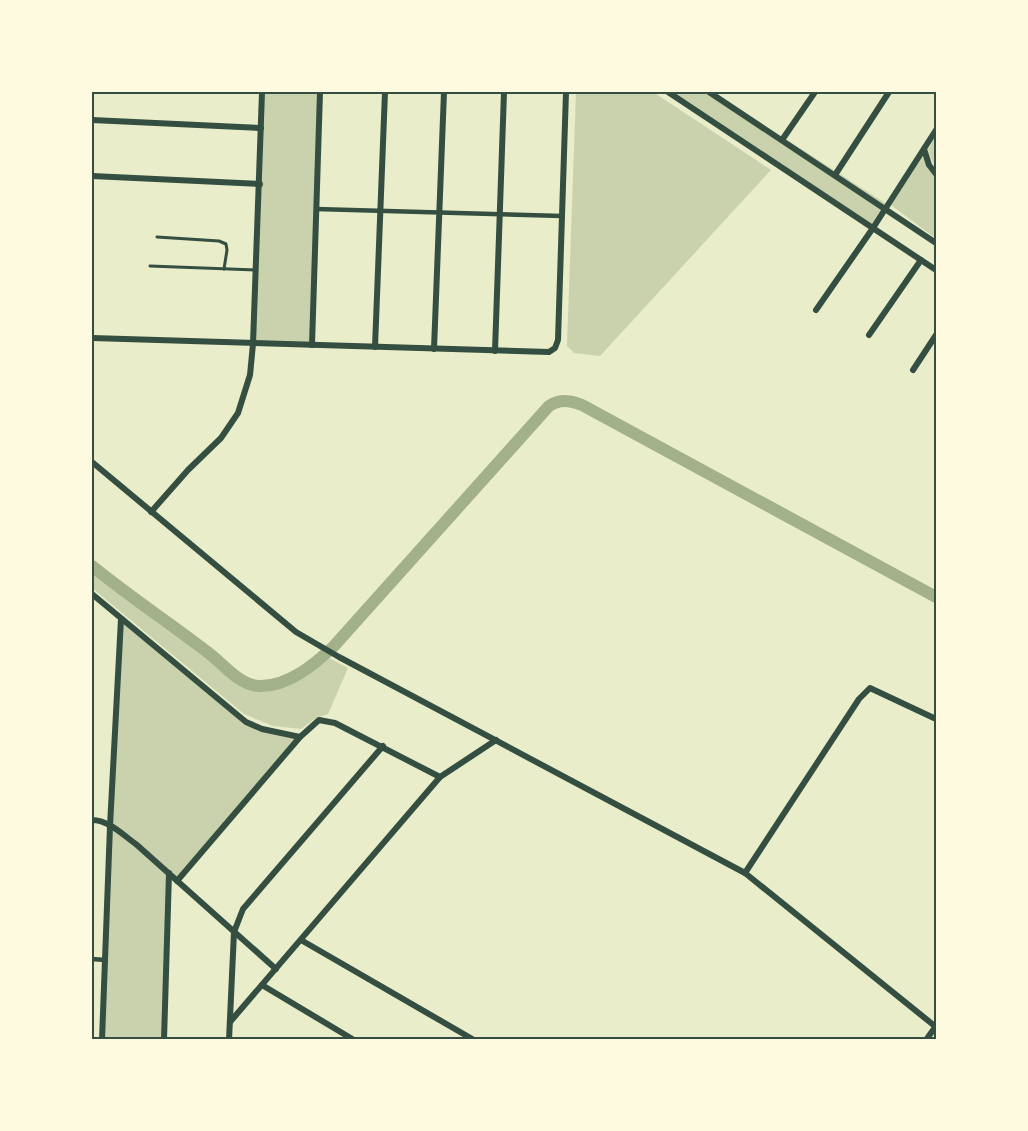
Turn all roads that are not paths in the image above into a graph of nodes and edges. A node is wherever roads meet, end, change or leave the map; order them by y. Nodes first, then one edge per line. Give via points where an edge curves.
1 (262, 92) edge
2 (320, 92) edge
3 (385, 92) edge
4 (444, 92) edge
5 (504, 92) edge
6 (566, 92) edge
7 (668, 92) edge
8 (708, 92) edge
9 (815, 92) edge
10 (889, 92) edge
11 (92, 120) edge
12 (261, 128) junction
13 (936, 130) edge
14 (782, 140) junction
15 (924, 149) junction
16 (936, 174) edge
17 (835, 175) junction
18 (92, 176) edge
19 (260, 184) junction
20 (316, 209) junction
21 (885, 209) junction
22 (380, 211) junction
23 (440, 212) junction
24 (500, 214) junction
25 (562, 216) junction
26 (873, 228) junction
27 (157, 237) dead end
28 (936, 241) edge
29 (921, 260) junction
30 (150, 266) dead end
31 (224, 269) junction
32 (256, 270) junction
33 (936, 270) edge
34 (816, 310) dead end
35 (869, 335) dead end
36 (936, 335) edge
37 (92, 338) edge
38 (253, 344) junction
39 (312, 345) junction
40 (375, 347) junction
41 (434, 349) junction
42 (495, 351) junction
43 (913, 370) dead end
44 (92, 462) edge
45 (151, 512) junction
46 (92, 594) edge
47 (121, 619) junction
48 (936, 719) edge
49 (300, 737) junction
50 (496, 740) junction
51 (383, 746) junction
52 (440, 777) junction
53 (92, 820) edge
54 (110, 826) junction
55 (169, 873) junction
56 (746, 873) junction
57 (177, 881) junction
58 (234, 932) junction
59 (301, 940) junction
60 (92, 959) edge
61 (105, 960) junction
62 (276, 969) junction
63 (262, 986) junction
64 (230, 1022) junction
65 (936, 1026) edge
66 (102, 1040) edge
67 (164, 1040) edge
68 (229, 1040) edge
69 (354, 1040) edge
70 (474, 1040) edge
71 (926, 1040) edge

1 - 12 street
2 - 20 street
3 - 22 street
4 - 23 street
5 - 24 street
6 - 25 street
7 - 26 street
8 - 14 street
9 - 14 street
10 - 17 street
11 - 12 street
12 - 19 street
13 - 15 street
14 - 17 street
15 - 16 street
15 - 21 street
17 - 21 street
18 - 19 street
19 - 32 street
20 - 22 street
20 - 39 street
21 - 26 street
21 - 28 street
22 - 23 street
22 - 40 street
23 - 24 street
23 - 41 street
24 - 25 street
24 - 42 street
25 - 42 street via 555,348 549,352
26 - 29 street
26 - 34 street
27 - 31 lane via 226,244
29 - 33 street
29 - 35 street
30 - 31 lane
31 - 32 lane
32 - 38 street
36 - 43 street
37 - 38 street
38 - 39 street
38 - 45 street via 250,375 238,413 221,438
39 - 40 street
40 - 41 street
41 - 42 street
44 - 45 street
45 - 50 street via 296,632
46 - 47 street
47 - 49 street via 246,722
47 - 54 street
48 - 56 street via 870,688 859,699
49 - 51 street via 319,720 335,723
49 - 57 street
50 - 52 street
50 - 56 street
51 - 52 street
51 - 58 street via 243,909
52 - 59 street
53 - 54 street
54 - 55 street
54 - 61 street
55 - 57 street
55 - 67 street
56 - 65 street
57 - 58 street
58 - 62 street
58 - 64 street
59 - 62 street
59 - 70 street
60 - 61 street
61 - 66 street
62 - 63 street
63 - 64 street
63 - 69 street
64 - 68 street
65 - 71 street

